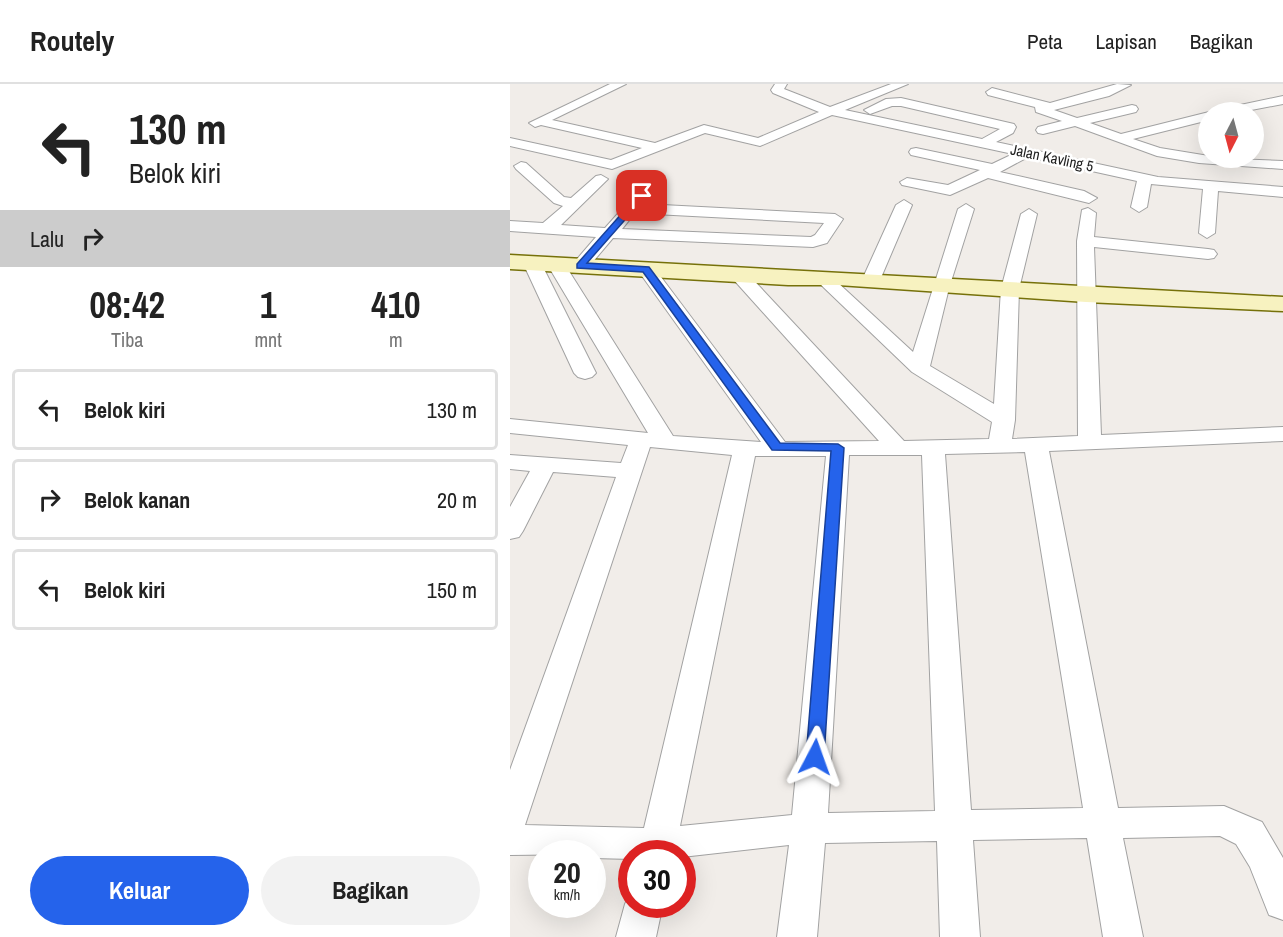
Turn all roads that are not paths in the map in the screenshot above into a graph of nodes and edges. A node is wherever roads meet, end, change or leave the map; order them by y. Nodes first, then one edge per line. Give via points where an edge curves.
1 (620, 84) edge
2 (781, 84) edge
3 (902, 84) edge
4 (1123, 84) edge
5 (992, 92) dead end
6 (1283, 100) edge
7 (1264, 104) edge
8 (1045, 108) junction
9 (1132, 109) dead end
10 (827, 110) junction
11 (1020, 112) dead end
12 (856, 116) junction
13 (1198, 120) edge
14 (540, 121) junction
15 (1078, 122) junction
16 (1043, 130) dead end
17 (510, 134) edge
18 (1120, 138) junction
19 (510, 142) edge
20 (985, 143) junction
21 (656, 147) junction
22 (916, 152) dead end
23 (1028, 152) junction
24 (1198, 156) edge
25 (1264, 162) edge
26 (1283, 165) edge
27 (521, 166) dead end
28 (989, 171) junction
29 (1145, 178) junction
30 (601, 179) dead end
31 (908, 182) dead end
32 (652, 183) dead end
33 (1211, 186) junction
34 (1283, 192) edge
35 (574, 204) junction
36 (904, 205) dead end
37 (1139, 207) dead end
38 (631, 208) junction
39 (966, 209) dead end
40 (1029, 214) dead end
41 (510, 226) edge
42 (547, 230) junction
43 (609, 233) junction
44 (1207, 233) dead end
45 (1085, 241) junction
46 (1208, 254) dead end
47 (521, 262) edge
48 (556, 264) junction
49 (580, 266) junction
50 (646, 269) junction
51 (739, 275) junction
52 (822, 279) junction
53 (871, 280) junction
54 (942, 287) junction
55 (1010, 292) junction
56 (1086, 297) junction
57 (1169, 301) junction
58 (1283, 304) edge
59 (1283, 311) edge
60 (919, 368) junction
61 (585, 373) dead end
62 (1004, 420) junction
63 (510, 426) edge
64 (1283, 434) edge
65 (653, 441) junction
66 (1090, 441) junction
67 (999, 445) junction
68 (1036, 445) junction
69 (777, 447) junction
70 (933, 447) junction
71 (838, 448) junction
72 (898, 448) junction
73 (745, 449) junction
74 (510, 462) edge
75 (545, 465) junction
76 (632, 471) junction
77 (510, 531) edge
78 (510, 819) edge
79 (1104, 822) junction
80 (955, 825) junction
81 (809, 828) junction
82 (510, 840) edge
83 (659, 840) edge
84 (696, 844) edge
85 (618, 847) edge
86 (1283, 903) edge
87 (641, 918) edge
88 (636, 937) edge
89 (797, 937) edge
90 (960, 937) edge
91 (1123, 937) edge

1 - 14 street
2 - 10 street, Jalan Kavling 5 via 777,90
3 - 10 street
4 - 8 street via 1105,93
5 - 8 street
6 - 7 street
8 - 11 street
8 - 15 street
9 - 15 street
10 - 12 street, Jalan Kavling 5
10 - 21 street via 760,142 704,129
12 - 20 street, Jalan Kavling 5
12 - 20 street via 890,102 901,102 1009,127
13 - 18 street
14 - 17 street
14 - 21 street
15 - 16 street
15 - 18 street
18 - 24 street via 1144,150
19 - 21 street via 612,165
20 - 23 street, Jalan Kavling 5
22 - 28 street
23 - 28 street
23 - 29 street, Jalan Kavling 5
25 - 26 street
27 - 35 street via 559,200
28 - 31 street via 950,190
28 - 45 street via 1079,194 1089,206
29 - 33 street, Jalan Kavling 5
29 - 37 street
30 - 35 street
32 - 38 street
33 - 34 street, Jalan Kavling 5
33 - 44 street
35 - 42 street
36 - 53 street
38 - 43 street
38 - 43 street via 835,219 823,237 813,242
39 - 54 street
40 - 55 street
41 - 42 street
42 - 43 street
43 - 49 street
45 - 46 street
45 - 56 street
47 - 48 street
47 - 61 street
48 - 49 street
48 - 65 street
49 - 50 street
50 - 51 street
50 - 69 street
51 - 52 street
51 - 72 street
52 - 53 street
52 - 54 street
52 - 60 street
53 - 54 street
54 - 55 street
54 - 60 street
55 - 56 street
55 - 62 street
56 - 57 street
56 - 66 street
57 - 58 street
57 - 59 street
60 - 62 street
62 - 67 street
63 - 65 street
64 - 66 street
65 - 73 street
65 - 76 street
66 - 68 street
67 - 68 street
67 - 70 street
68 - 79 street
69 - 71 street
69 - 73 street
70 - 72 street
70 - 80 street
71 - 72 street
71 - 81 street
73 - 83 street
74 - 75 street
75 - 76 street
75 - 77 street
76 - 78 street
79 - 80 street
79 - 86 street via 1224,821 1240,827 1250,833 1266,861
79 - 91 street
80 - 81 street
80 - 90 street
81 - 84 street
81 - 89 street
82 - 85 street
87 - 88 street

